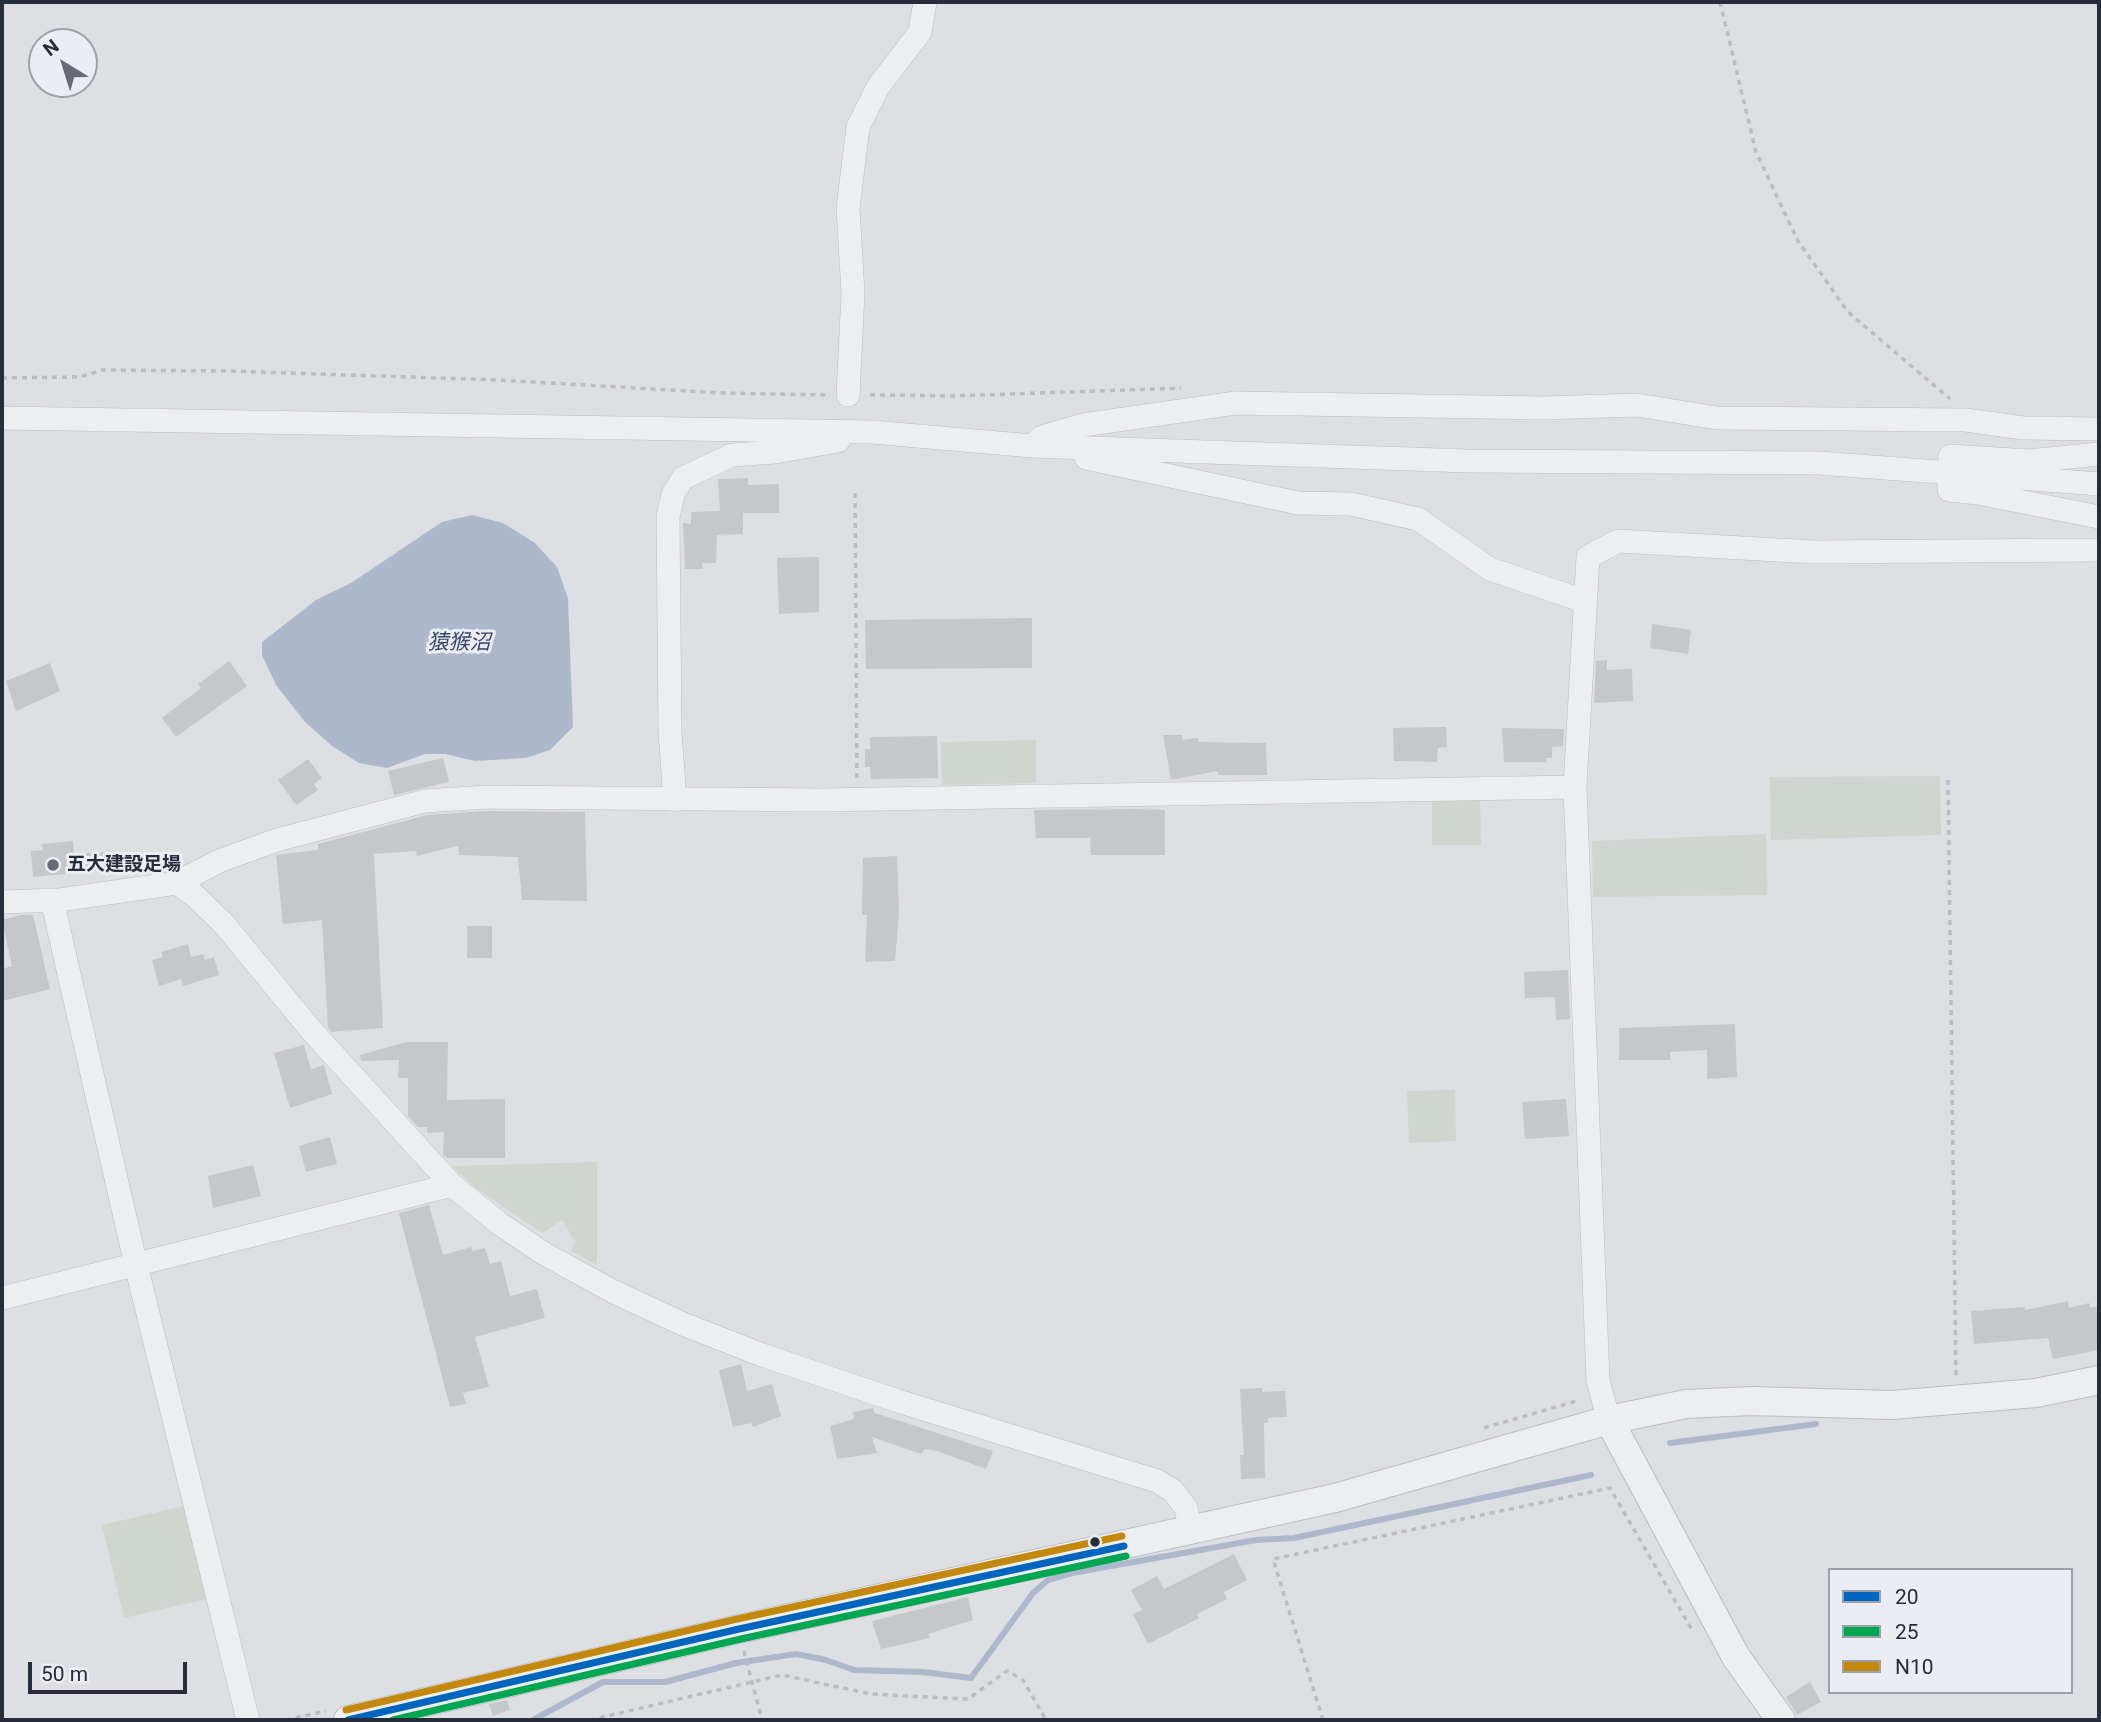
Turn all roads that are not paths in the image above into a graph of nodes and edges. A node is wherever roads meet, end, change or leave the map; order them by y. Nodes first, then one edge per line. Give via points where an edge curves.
1 (925, 2) edge
2 (848, 395) road end
3 (2, 418) edge
4 (2099, 429) edge
5 (846, 432) junction
6 (1032, 446) junction
7 (2099, 454) edge
8 (1950, 472) junction
9 (2099, 484) edge
10 (2099, 517) edge
11 (2099, 550) edge
12 (1584, 601) junction
13 (1574, 787) junction
14 (675, 800) junction
15 (177, 883) junction
16 (52, 900) junction
17 (2, 902) edge
18 (452, 1185) junction
19 (136, 1265) junction
20 (2, 1298) edge
21 (2099, 1380) edge
22 (1609, 1420) junction
23 (1191, 1531) junction
24 (248, 1720) edge
25 (348, 1720) edge
26 (1780, 1720) edge

1 - 2 street via 920,32 878,87 858,127 848,208 853,292
3 - 5 street
4 - 6 street via 2023,428 1966,420 1717,418 1637,405 1236,403 1083,425 1042,437
5 - 6 street
5 - 14 street via 844,440 732,455 683,478 673,494 668,517
6 - 8 street via 1468,461 1819,463
6 - 12 street via 1298,503 1351,504 1390,511 1418,519 1490,569
7 - 8 street via 2029,461 1950,456
8 - 9 street
8 - 10 street via 1949,490
11 - 12 street via 1813,552 1618,541 1588,557
12 - 13 street
13 - 14 street
13 - 22 street via 1598,1381
14 - 15 street via 486,797 425,801 277,840 219,861
15 - 16 street
15 - 18 street via 224,924 311,1030
16 - 17 street
16 - 19 street
18 - 19 street
18 - 23 street via 543,1253 683,1324 898,1401 1157,1481 1173,1491 1186,1508
19 - 20 street
19 - 24 street
21 - 22 street via 2036,1393 1892,1405 1686,1404
22 - 23 street via 1335,1498
22 - 26 street via 1736,1657
23 - 25 street

